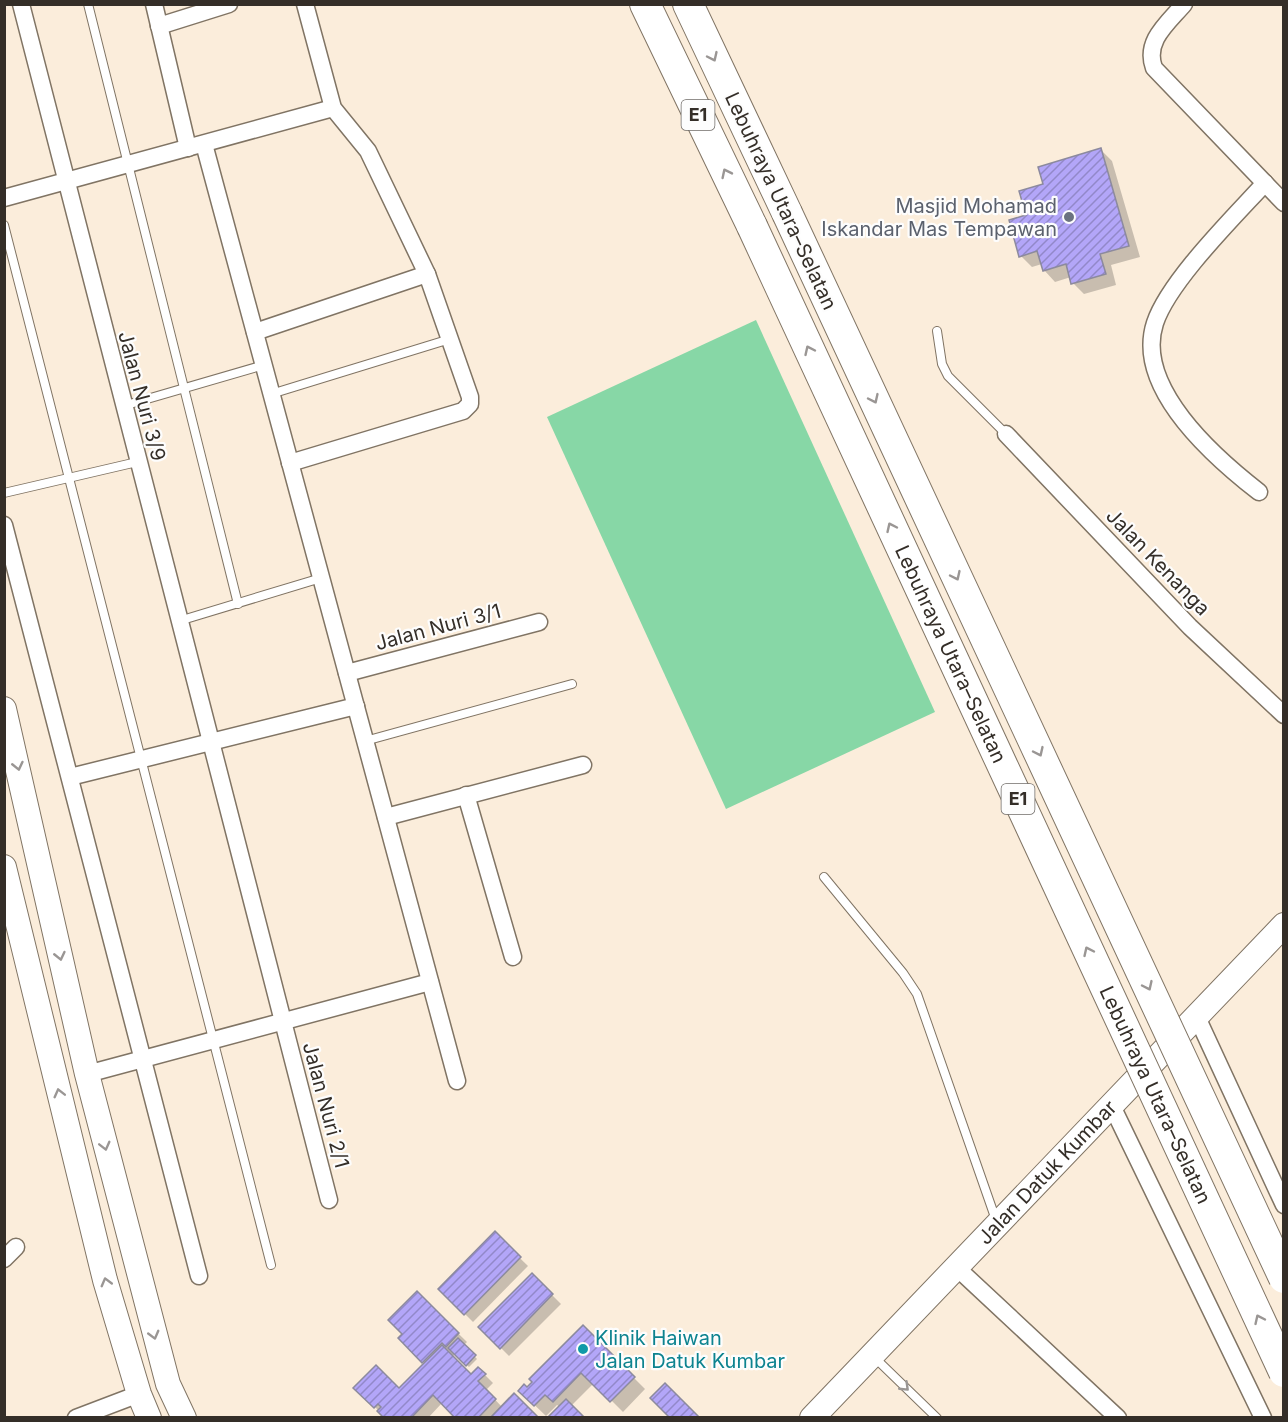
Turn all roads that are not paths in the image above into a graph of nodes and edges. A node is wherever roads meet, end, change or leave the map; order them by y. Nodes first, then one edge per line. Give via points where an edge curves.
1 (21, 4) edge
2 (88, 4) edge
3 (154, 4) edge
4 (229, 4) edge
5 (305, 4) edge
6 (645, 4) edge
7 (688, 4) edge
8 (1184, 4) edge
9 (159, 26) junction
10 (333, 108) junction
11 (196, 146) junction
12 (126, 165) junction
13 (64, 182) junction
14 (1265, 183) junction
15 (4, 198) edge
16 (1284, 203) edge
17 (4, 225) edge
18 (428, 274) junction
19 (937, 331) dead end
20 (255, 332) junction
21 (450, 339) junction
22 (264, 365) junction
23 (184, 389) junction
24 (271, 394) junction
25 (123, 406) junction
26 (1006, 434) joint
27 (137, 462) junction
28 (290, 463) junction
29 (69, 478) junction
30 (1259, 492) dead end
31 (4, 493) edge
32 (4, 525) edge
33 (321, 578) junction
34 (238, 604) junction
35 (179, 621) junction
36 (539, 622) dead end
37 (346, 673) junction
38 (572, 684) dead end
39 (356, 705) junction
40 (4, 709) edge
41 (1284, 715) edge
42 (365, 741) junction
43 (210, 742) junction
44 (141, 759) junction
45 (583, 765) dead end
46 (69, 777) junction
47 (466, 795) junction
48 (386, 817) junction
49 (4, 867) edge
50 (824, 877) dead end
51 (1284, 925) edge
52 (513, 957) dead end
53 (430, 982) junction
54 (1196, 1016) junction
55 (282, 1022) junction
56 (214, 1040) junction
57 (143, 1059) junction
58 (87, 1074) junction
59 (457, 1082) dead end
60 (1110, 1104) junction
61 (329, 1200) dead end
62 (1284, 1205) edge
63 (997, 1223) junction
64 (271, 1265) dead end
65 (956, 1267) junction
66 (199, 1276) dead end
67 (1284, 1278) edge
68 (872, 1356) junction
69 (1284, 1372) edge
70 (138, 1394) junction
71 (98, 1413) edge
72 (76, 1418) edge
73 (149, 1418) edge
74 (184, 1418) edge
75 (812, 1418) edge
76 (938, 1418) edge
77 (1118, 1418) edge
78 (1263, 1418) edge

1 - 13 street, Jalan Nuri 3/9
2 - 12 lane
3 - 9 street
4 - 9 street
5 - 10 street
69 -> 6 highway, Lebuhraya Utara–Selatan / E1, bridge
7 -> 67 highway, Lebuhraya Utara–Selatan / E1, bridge
8 - 14 street via 1153,39 1150,57 1154,68
9 - 11 street
10 - 11 street
10 - 18 street via 368,151
11 - 12 street
11 - 20 street
12 - 13 street
12 - 23 lane
13 - 15 street
13 - 25 street, Jalan Nuri 3/9
14 - 16 street
14 - 30 street via 1166,301 1151,343 1155,364 1185,424 1204,446
17 - 29 lane
18 - 20 street
18 - 21 street
19 - 26 lane via 948,376
20 - 22 street
21 - 24 lane
21 - 28 street via 470,397 464,411
22 - 23 lane
22 - 24 street
23 - 25 lane
23 - 34 lane
24 - 28 street
25 - 27 street, Jalan Nuri 3/9
26 - 41 street, Jalan Kenanga via 1190,627
27 - 29 lane
27 - 35 street, Jalan Nuri 3/9
28 - 33 street
29 - 31 lane
29 - 44 lane
32 - 46 street
33 - 34 lane
33 - 37 street
34 - 35 lane
35 - 43 street, Jalan Nuri 3/9
36 - 37 street, Jalan Nuri 3/1
37 - 39 street
38 - 42 lane
39 - 42 street
39 - 43 street
40 -> 58 main road
42 - 48 street
43 - 44 street
43 - 55 street, Jalan Nuri 2/1
44 - 46 street
44 - 56 lane
45 - 47 street
46 - 57 street
47 - 48 street
47 - 52 street
48 - 53 street
70 -> 49 main road via 105,1280
50 - 63 lane via 917,994
51 - 54 main road, Jalan Datuk Kumbar
53 - 55 street
53 - 59 street
54 - 60 main road, Jalan Datuk Kumbar
54 - 62 street
55 - 56 street
55 - 61 street, Jalan Nuri 2/1
56 - 57 street
56 - 64 lane
57 - 58 street
57 - 66 street
58 -> 74 main road via 168,1384
60 - 63 main road, Jalan Datuk Kumbar
60 - 78 street
63 - 65 main road, Jalan Datuk Kumbar
65 - 68 main road, Jalan Datuk Kumbar
65 - 77 street
68 - 75 main road, Jalan Datuk Kumbar
68 -> 76 lane
70 - 71 street
70 - 73 main road
71 - 72 street

